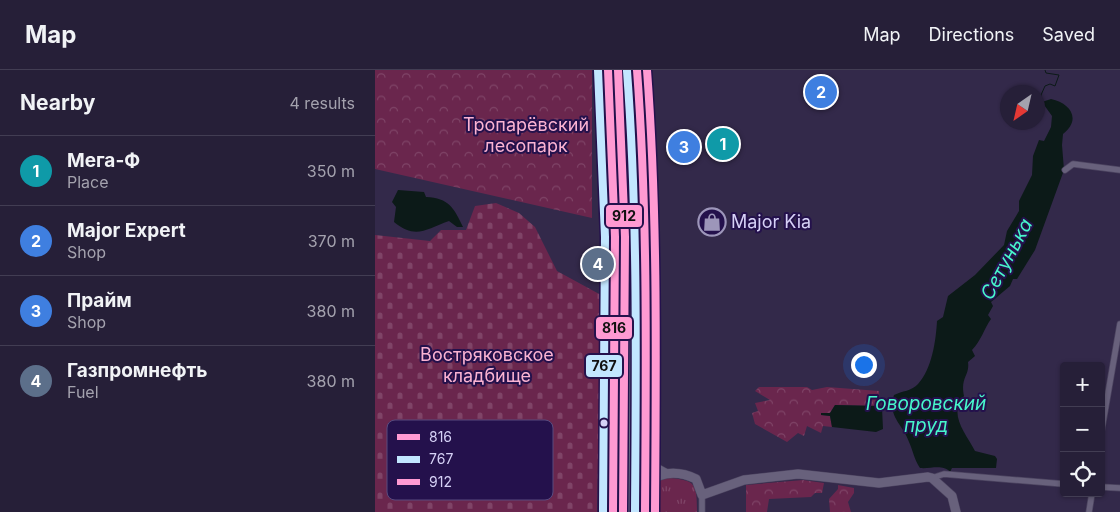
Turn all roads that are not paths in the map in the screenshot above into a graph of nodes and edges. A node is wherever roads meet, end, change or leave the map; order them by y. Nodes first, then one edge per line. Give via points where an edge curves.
1 (609, 70) edge
2 (628, 70) edge
3 (637, 70) edge
4 (1065, 170) dead end
5 (1120, 170) edge
6 (1120, 324) edge
7 (1105, 411) edge
8 (645, 452) junction
9 (665, 473) junction
10 (932, 478) junction
11 (1060, 484) edge
12 (1105, 487) edge
13 (1120, 488) edge
14 (645, 492) junction
15 (702, 494) junction
16 (1091, 497) edge
17 (613, 512) edge
18 (632, 512) edge
19 (645, 512) edge
20 (702, 512) edge
21 (956, 512) edge
22 (1089, 512) edge

1 - 17 highway via 615,237
2 - 18 highway via 634,237
3 - 8 main road via 644,165
4 - 5 street via 1073,164
6 - 7 street
8 - 9 street via 650,462
8 - 14 main road
9 - 14 street via 654,478
9 - 15 street via 691,477 699,483
10 - 11 street via 944,474
10 - 15 street via 879,483 798,474 744,480
10 - 21 street via 952,496
12 - 13 street
14 - 19 main road
15 - 20 street
16 - 22 street

